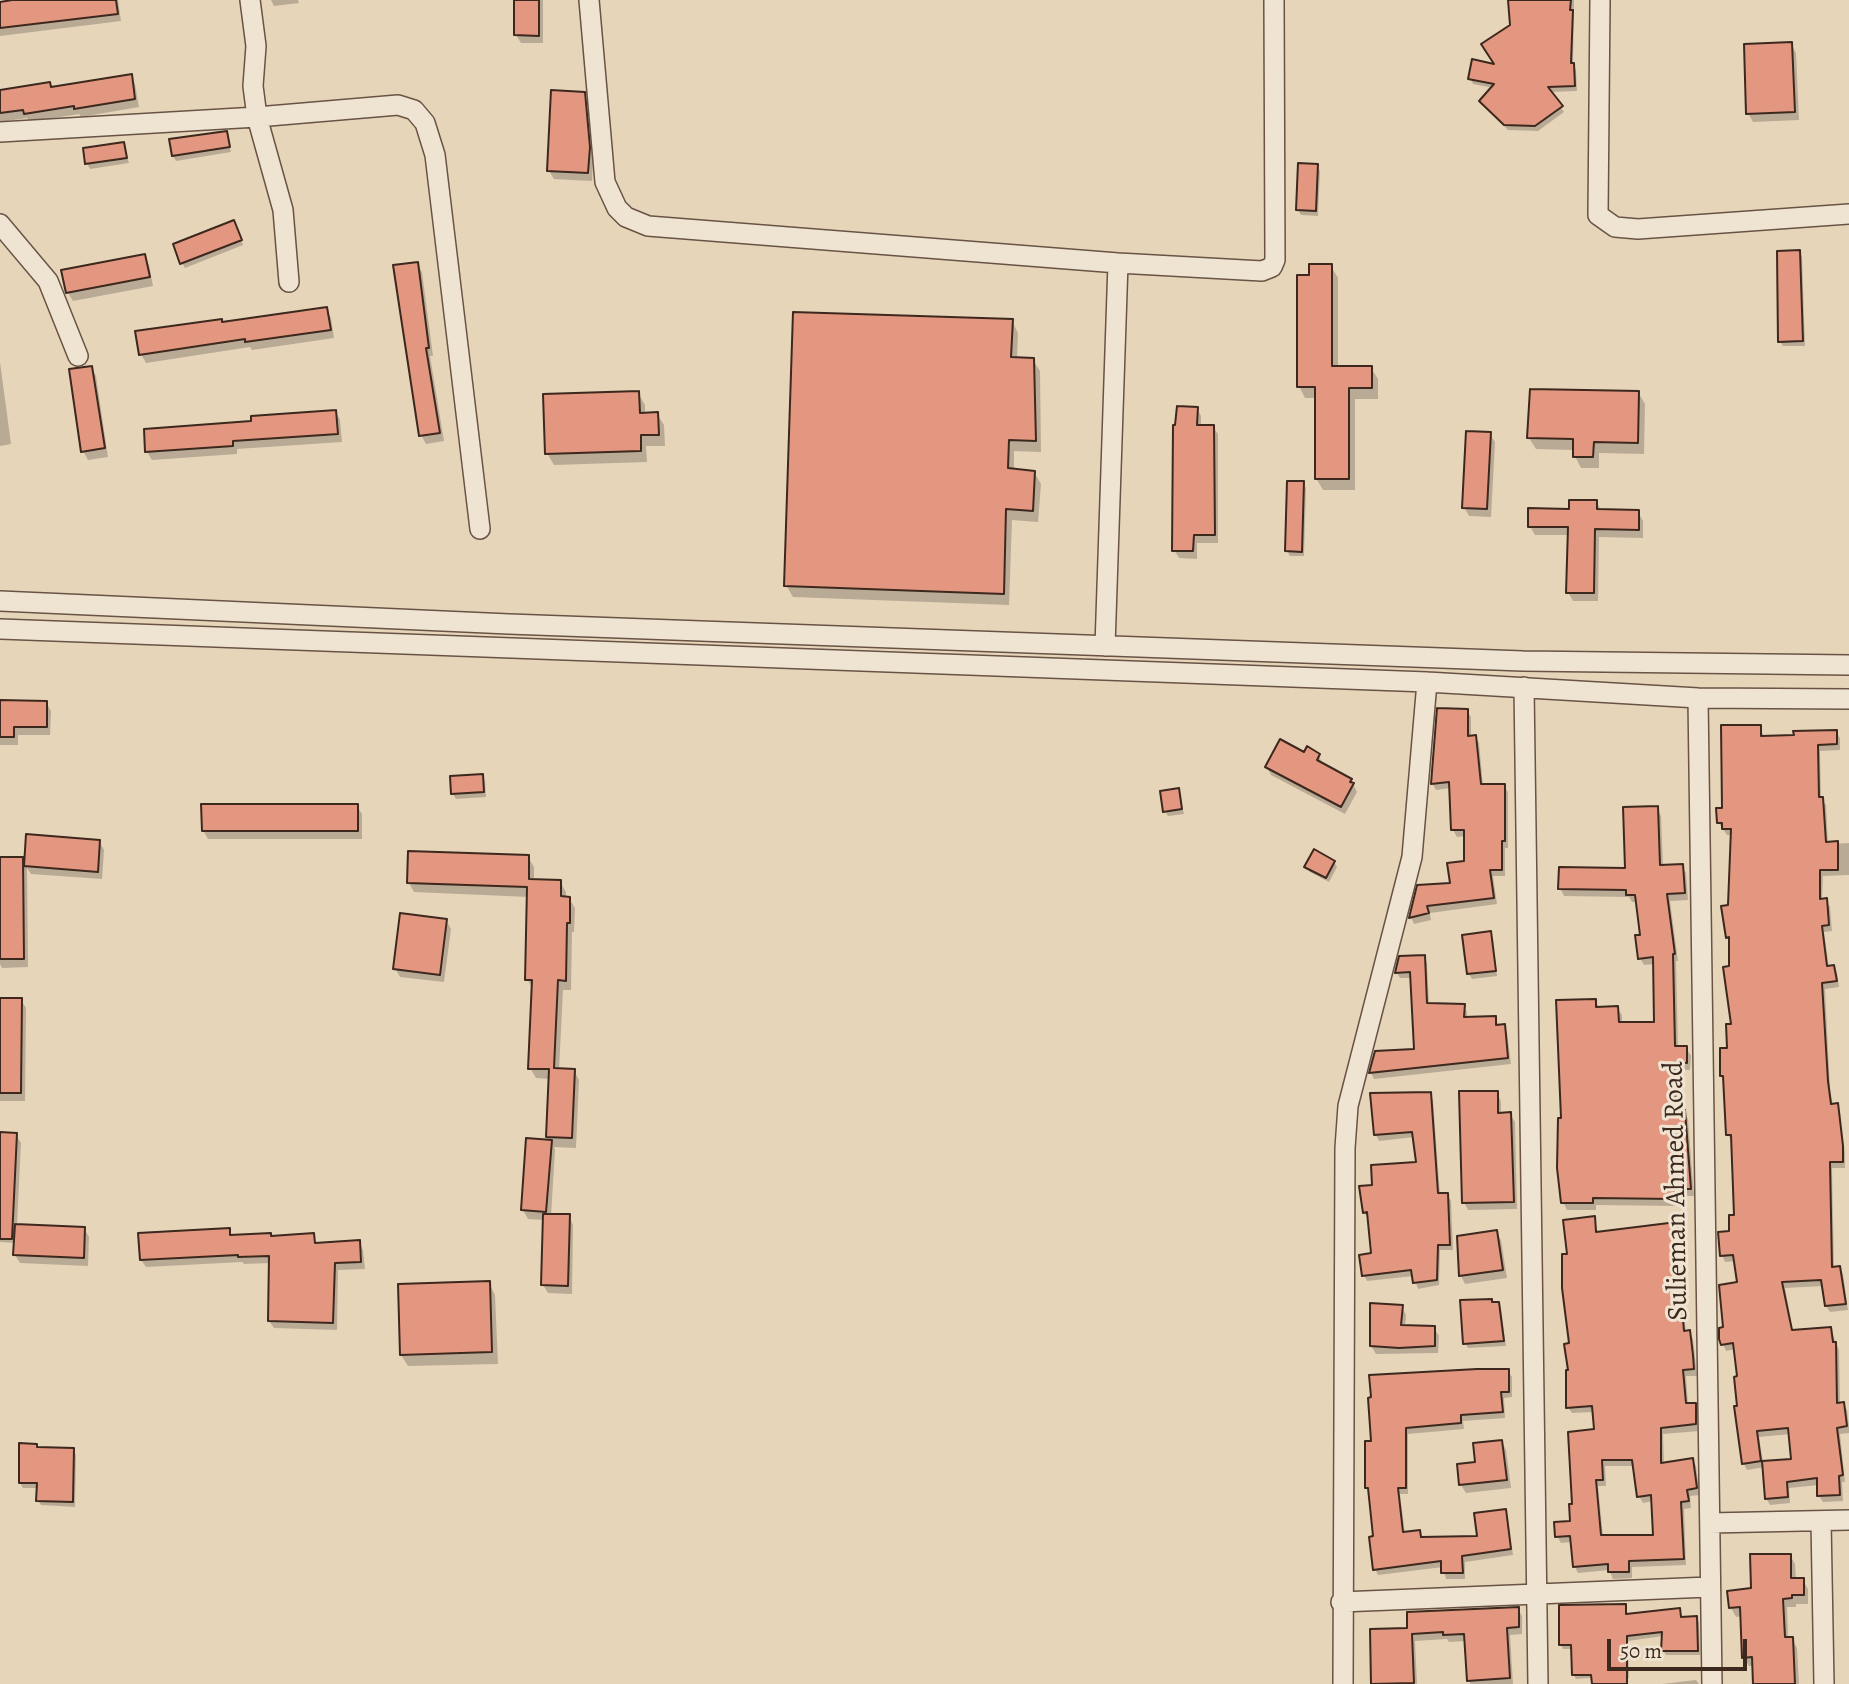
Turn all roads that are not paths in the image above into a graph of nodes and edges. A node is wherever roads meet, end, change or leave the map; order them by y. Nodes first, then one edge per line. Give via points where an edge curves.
1 (250, 0) edge
2 (589, 0) edge
3 (1273, 0) edge
4 (1600, 0) edge
5 (257, 117) junction
6 (0, 132) edge
7 (1849, 214) edge
8 (0, 224) edge
9 (1118, 263) junction
10 (289, 282) dead end
11 (78, 356) dead end
12 (480, 529) dead end
13 (0, 601) edge
14 (0, 629) edge
15 (1105, 646) junction
16 (1605, 662) junction
17 (1849, 665) edge
18 (1427, 682) junction
19 (1524, 687) junction
20 (1607, 692) junction
21 (1698, 698) junction
22 (1849, 699) edge
23 (1849, 1520) edge
24 (1821, 1521) junction
25 (1710, 1522) junction
26 (1709, 1587) junction
27 (1535, 1593) junction
28 (1341, 1602) junction
29 (1343, 1684) edge
30 (1538, 1684) edge
31 (1712, 1684) edge
32 (1824, 1684) edge

1 - 5 street
2 - 9 street via 605,182 626,217 648,226
3 - 9 street via 1272,267 1262,271
4 - 7 street via 1598,215 1615,227 1638,229
5 - 6 street
5 - 10 street via 284,210
5 - 12 street via 398,105 414,110 425,124 435,155
8 - 11 street via 48,281
9 - 15 street
13 - 15 street
14 - 18 street
15 - 16 street
16 - 17 street
16 - 20 street
18 - 19 street
18 - 28 street via 1412,857 1348,1106
19 - 20 street
19 - 27 street
20 - 21 street
21 - 22 street
21 - 25 street, Sulieman Ahmed Road
23 - 24 street
24 - 25 street
24 - 32 street
25 - 26 street, Sulieman Ahmed Road
26 - 27 street
26 - 31 street, Sulieman Ahmed Road
27 - 28 street
27 - 30 street
28 - 29 street

